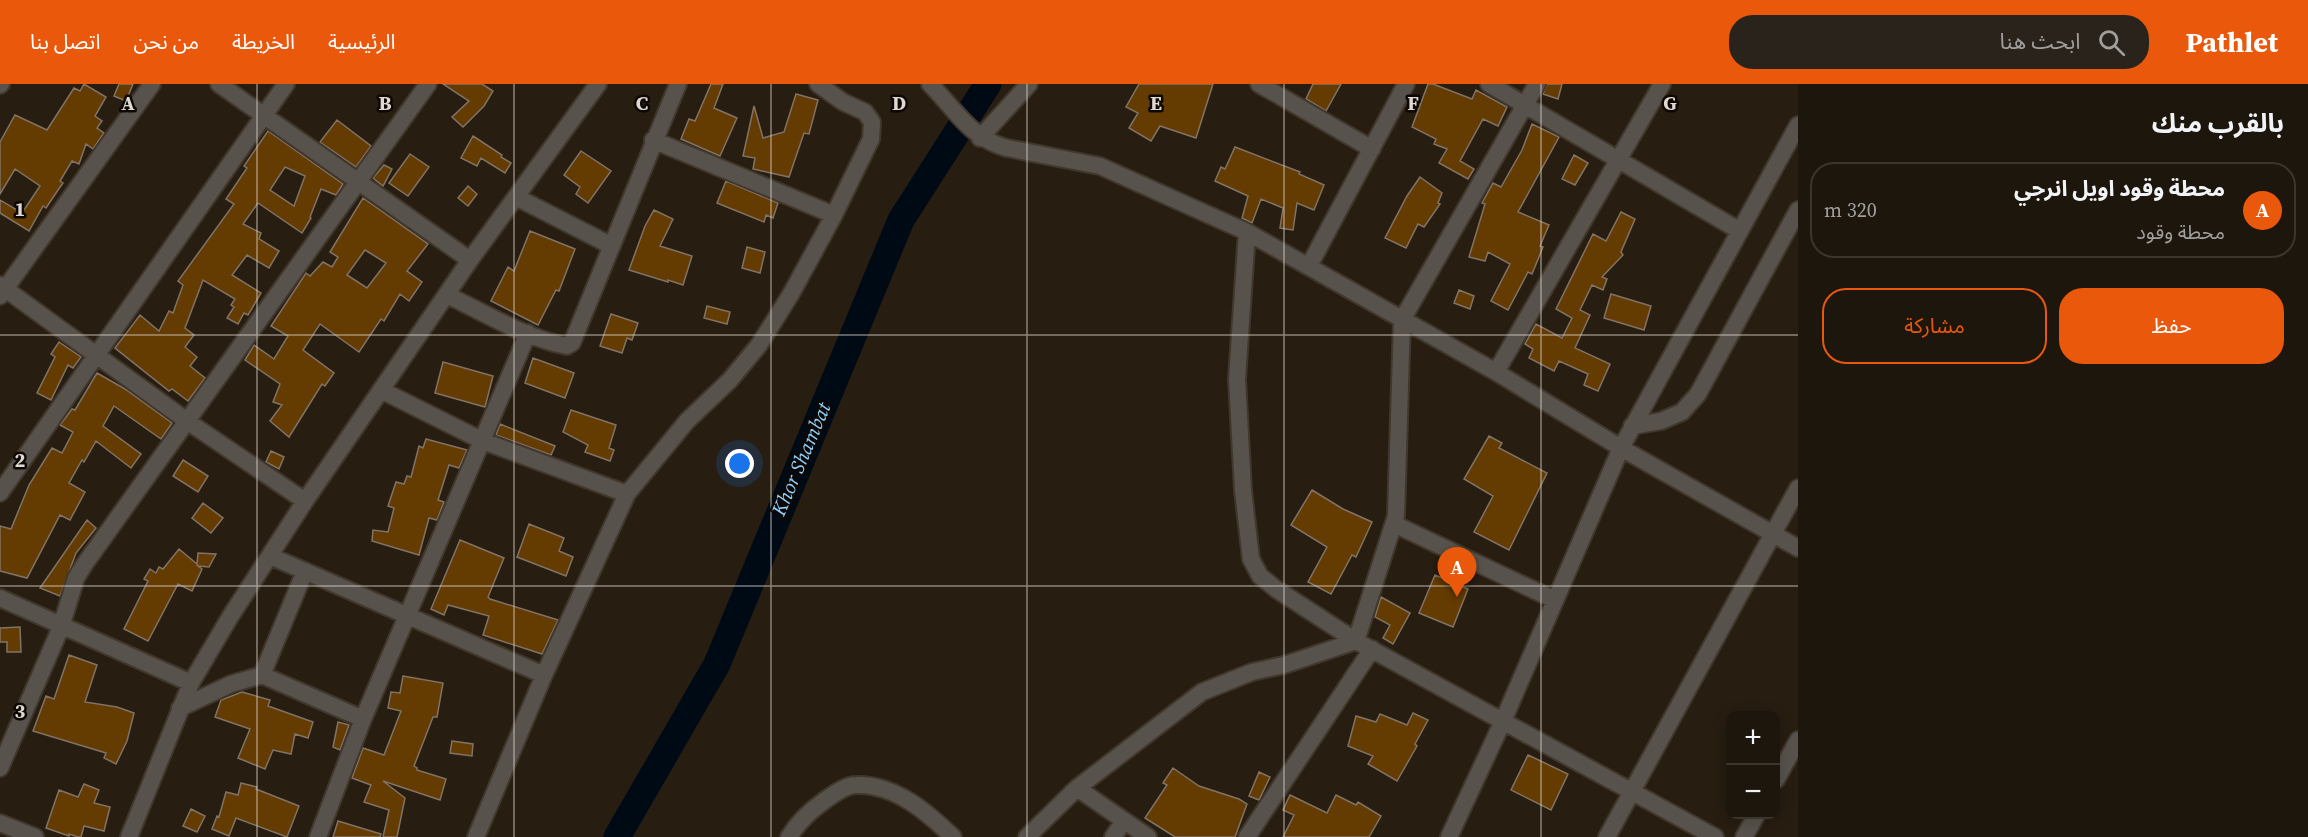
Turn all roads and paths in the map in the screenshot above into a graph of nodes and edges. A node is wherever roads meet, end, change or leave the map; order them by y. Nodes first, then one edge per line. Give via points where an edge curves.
1 (152, 84) edge
2 (219, 84) edge
3 (286, 84) edge
4 (428, 84) edge
5 (597, 84) edge
6 (678, 84) edge
7 (818, 84) edge
8 (930, 84) edge
9 (1029, 84) edge
10 (1259, 84) edge
11 (1406, 84) edge
12 (1489, 84) edge
13 (1537, 84) edge
14 (1662, 84) edge
15 (1525, 105) junction
16 (264, 115) junction
17 (1798, 125) edge
18 (980, 138) junction
19 (653, 140) junction
20 (1372, 148) junction
21 (1618, 159) junction
22 (358, 182) junction
23 (516, 197) junction
24 (1798, 210) edge
25 (834, 215) junction
26 (1794, 229) edge
27 (1740, 231) junction
28 (1247, 232) junction
29 (612, 246) junction
30 (470, 260) junction
31 (1309, 266) junction
32 (2, 290) edge
33 (447, 295) junction
34 (1402, 320) junction
35 (528, 333) junction
36 (96, 354) junction
37 (1496, 372) junction
38 (381, 390) junction
39 (187, 421) junction
40 (1632, 426) junction
41 (483, 441) junction
42 (1621, 448) junction
43 (1798, 488) edge
44 (0, 493) edge
45 (627, 494) junction
46 (305, 501) junction
47 (1394, 524) junction
48 (1772, 533) junction
49 (1798, 548) edge
50 (270, 556) junction
51 (305, 571) junction
52 (0, 598) edge
53 (1556, 600) junction
54 (408, 617) junction
55 (61, 627) junction
56 (1356, 641) junction
57 (1372, 649) junction
58 (262, 675) junction
59 (544, 675) junction
60 (191, 683) junction
61 (180, 708) junction
62 (363, 719) junction
63 (1503, 721) junction
64 (6, 736) edge
65 (1798, 740) edge
66 (0, 768) edge
67 (1780, 773) edge
68 (1077, 788) junction
69 (1632, 791) junction
70 (1753, 819) edge
71 (1124, 821) junction
72 (0, 823) edge
73 (35, 837) edge
74 (129, 837) edge
75 (318, 837) edge
76 (476, 837) edge
77 (789, 837) edge
78 (953, 837) edge
79 (1027, 837) edge
80 (1113, 837) edge
81 (1148, 837) edge
82 (1247, 837) edge
83 (1449, 837) edge
84 (1607, 837) edge
85 (1715, 837) edge
86 (1744, 837) edge

1 - 32 street
2 - 16 street
3 - 16 street
4 - 22 street
5 - 23 street
6 - 19 street
7 - 25 street via 866,112 872,122 871,139
8 - 18 street
9 - 18 street
10 - 20 street
11 - 20 street
12 - 15 street
13 - 15 street
14 - 21 street
15 - 21 street
15 - 34 street
16 - 22 street
16 - 36 street
17 - 27 street
18 - 28 street via 993,145 1100,166
19 - 25 street
19 - 29 street
20 - 31 street
21 - 27 street
21 - 37 street
22 - 30 street
22 - 39 street
23 - 29 street
23 - 30 street
24 - 26 street
25 - 45 street via 759,345 730,380 687,421
26 - 40 street via 1698,394 1682,412 1661,421
27 - 40 street
28 - 31 street
28 - 56 street via 1237,379 1251,560 1260,576 1276,589
29 - 35 street via 572,343 559,345
30 - 33 street
31 - 34 street
32 - 36 street
33 - 35 street
33 - 38 street
34 - 37 street
34 - 47 street
35 - 41 street
36 - 39 street
36 - 44 street
37 - 42 street
38 - 41 street
38 - 46 street
39 - 46 street
39 - 55 street via 76,578
40 - 42 street
41 - 45 street
41 - 54 street
42 - 48 street
42 - 53 street
43 - 48 street
45 - 59 street
46 - 50 street
47 - 53 street
47 - 56 street
48 - 49 street
48 - 69 street
50 - 51 street
50 - 60 street
51 - 54 street
51 - 58 street
52 - 55 street
53 - 63 street
54 - 59 street
54 - 62 street
55 - 60 street
55 - 64 street
56 - 57 street
56 - 68 street via 1252,672 1202,692
57 - 63 street
57 - 82 street
58 - 61 street via 231,684
58 - 62 street
59 - 76 street
60 - 61 street
61 - 74 street
62 - 75 street
63 - 69 street
63 - 83 street
64 - 66 street
65 - 67 street
68 - 71 street
68 - 79 street
69 - 84 street
69 - 85 street
70 - 86 street
71 - 80 street
71 - 81 street
72 - 73 street
77 - 78 street via 807,813 835,793 857,785 902,797 927,812

